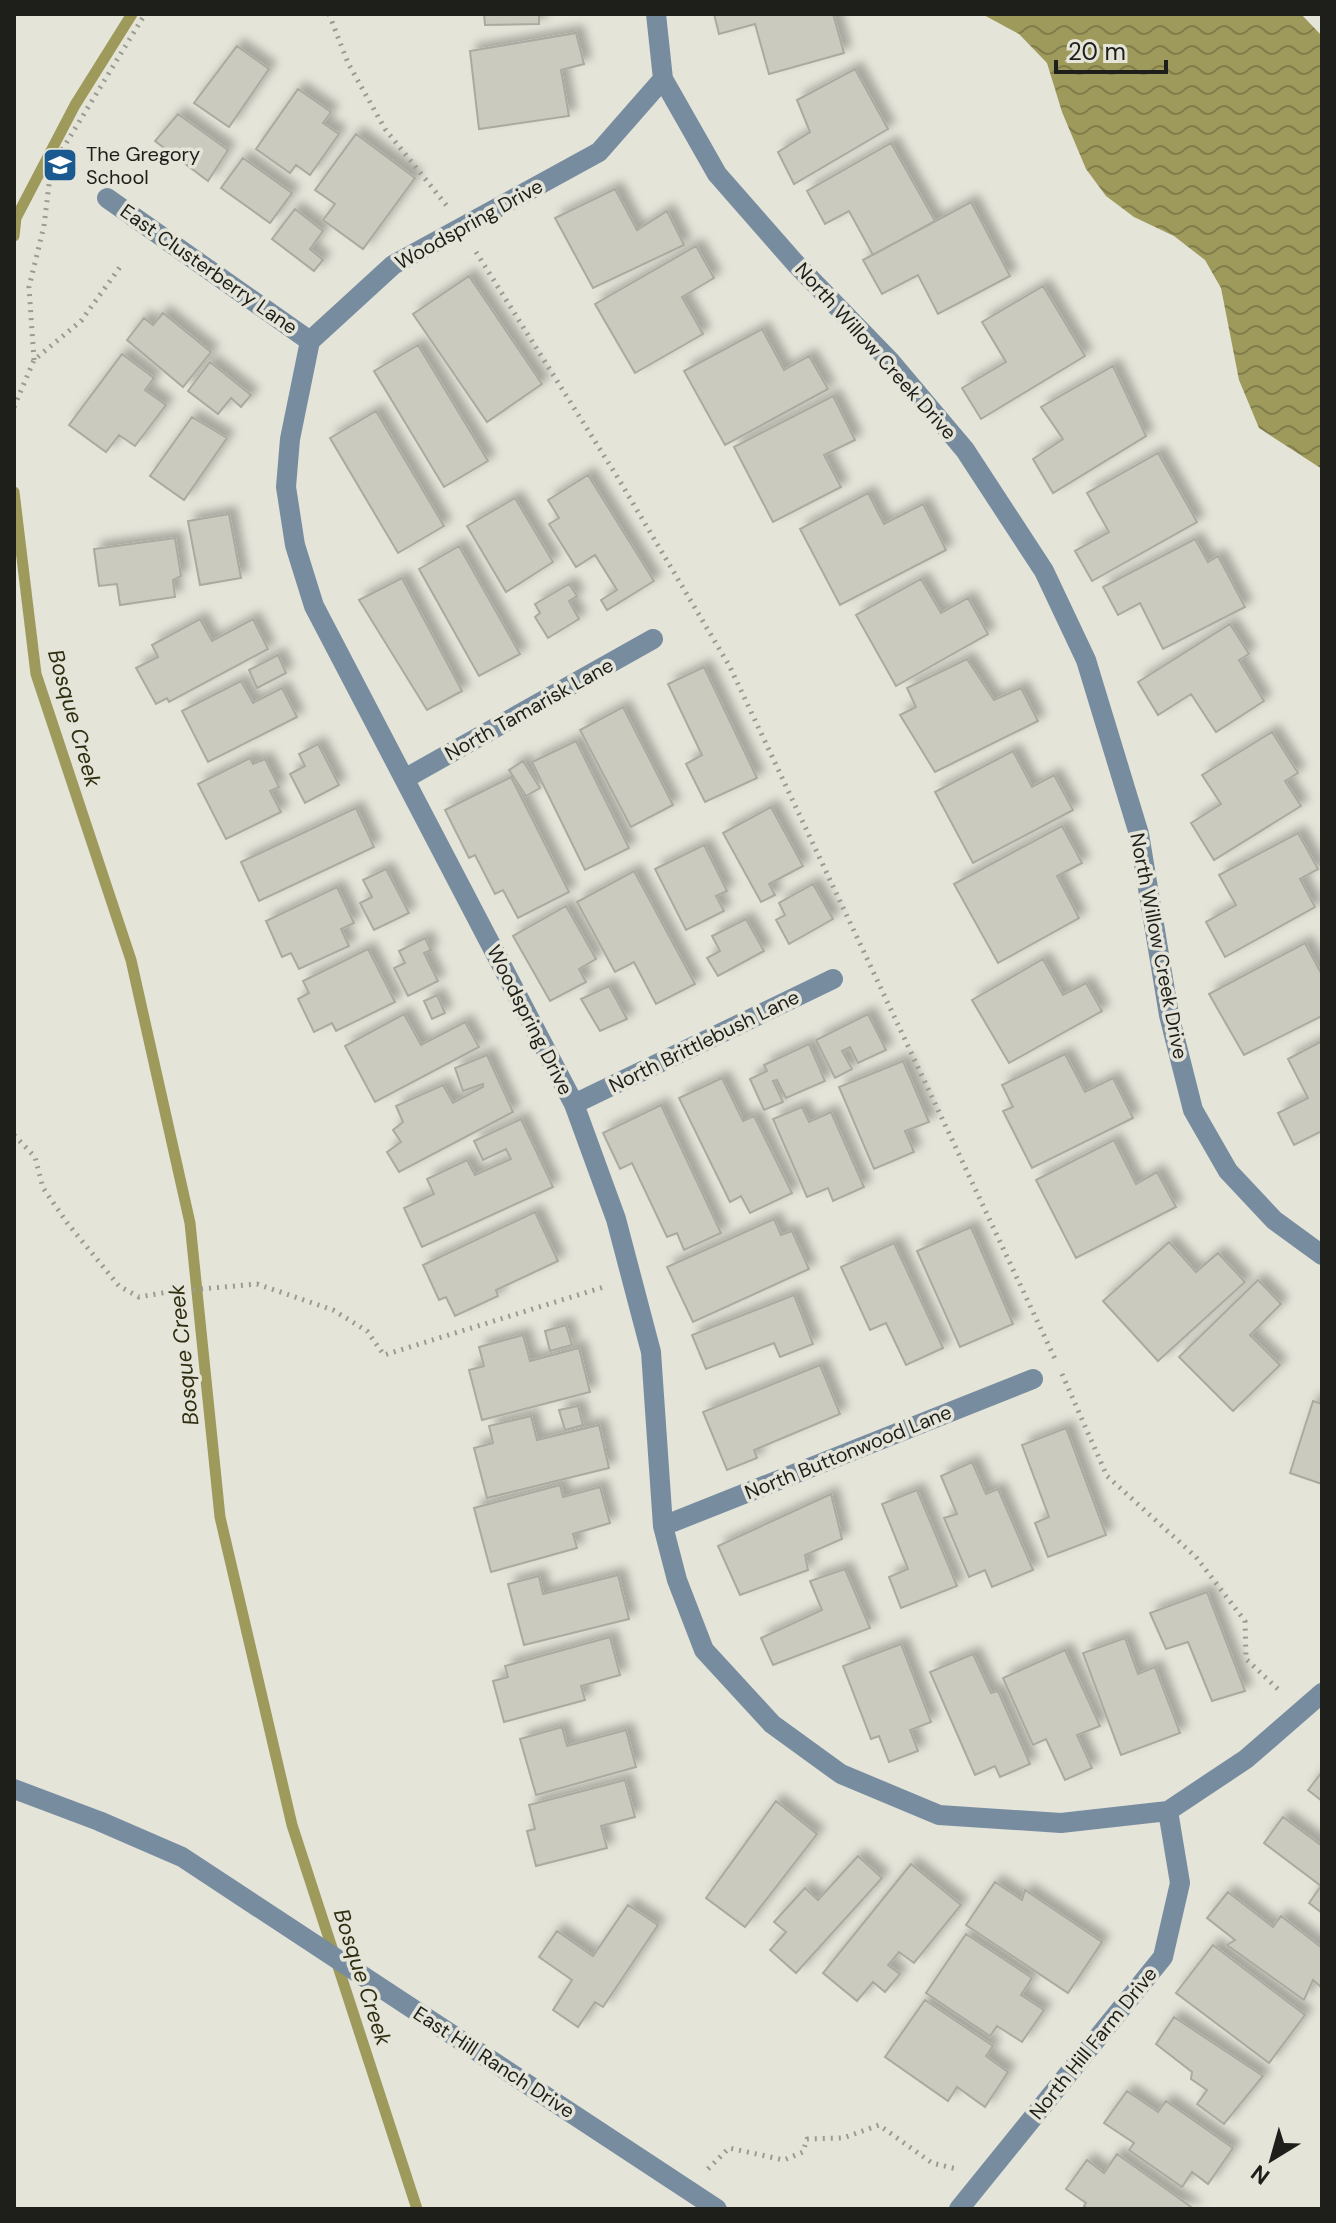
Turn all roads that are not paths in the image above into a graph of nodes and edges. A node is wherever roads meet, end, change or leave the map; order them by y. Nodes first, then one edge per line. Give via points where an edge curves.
1 (656, 14) edge
2 (663, 79) junction
3 (107, 198) dead end
4 (310, 341) junction
5 (653, 639) dead end
6 (406, 778) junction
7 (833, 979) dead end
8 (574, 1104) junction
9 (1322, 1255) edge
10 (1033, 1379) dead end
11 (663, 1526) junction
12 (1322, 1693) edge
13 (14, 1789) edge
14 (1168, 1811) junction
15 (717, 2209) edge
16 (959, 2209) edge

1 - 2 street, North Willow Creek Drive
2 - 4 street, Woodspring Drive via 599,152 393,265
2 - 9 street, North Willow Creek Drive via 717,174 965,450 1044,571 1086,660 1139,834 1169,1015 1193,1110 1228,1171 1274,1220
3 - 4 street, East Clusterberry Lane
4 - 6 street, Woodspring Drive via 286,487 295,545 314,606
5 - 6 street, North Tamarisk Lane
6 - 8 street, Woodspring Drive
7 - 8 street, North Brittlebush Lane
8 - 11 street, Woodspring Drive via 616,1219 651,1352
10 - 11 street, North Buttonwood Lane
11 - 14 street, Woodspring Drive via 704,1650 772,1724 841,1774 939,1815 1061,1823
12 - 14 street via 1246,1759
13 - 15 street, East Hill Ranch Drive via 182,1857
14 - 16 street, North Hill Farm Drive via 1180,1883 1163,1957

